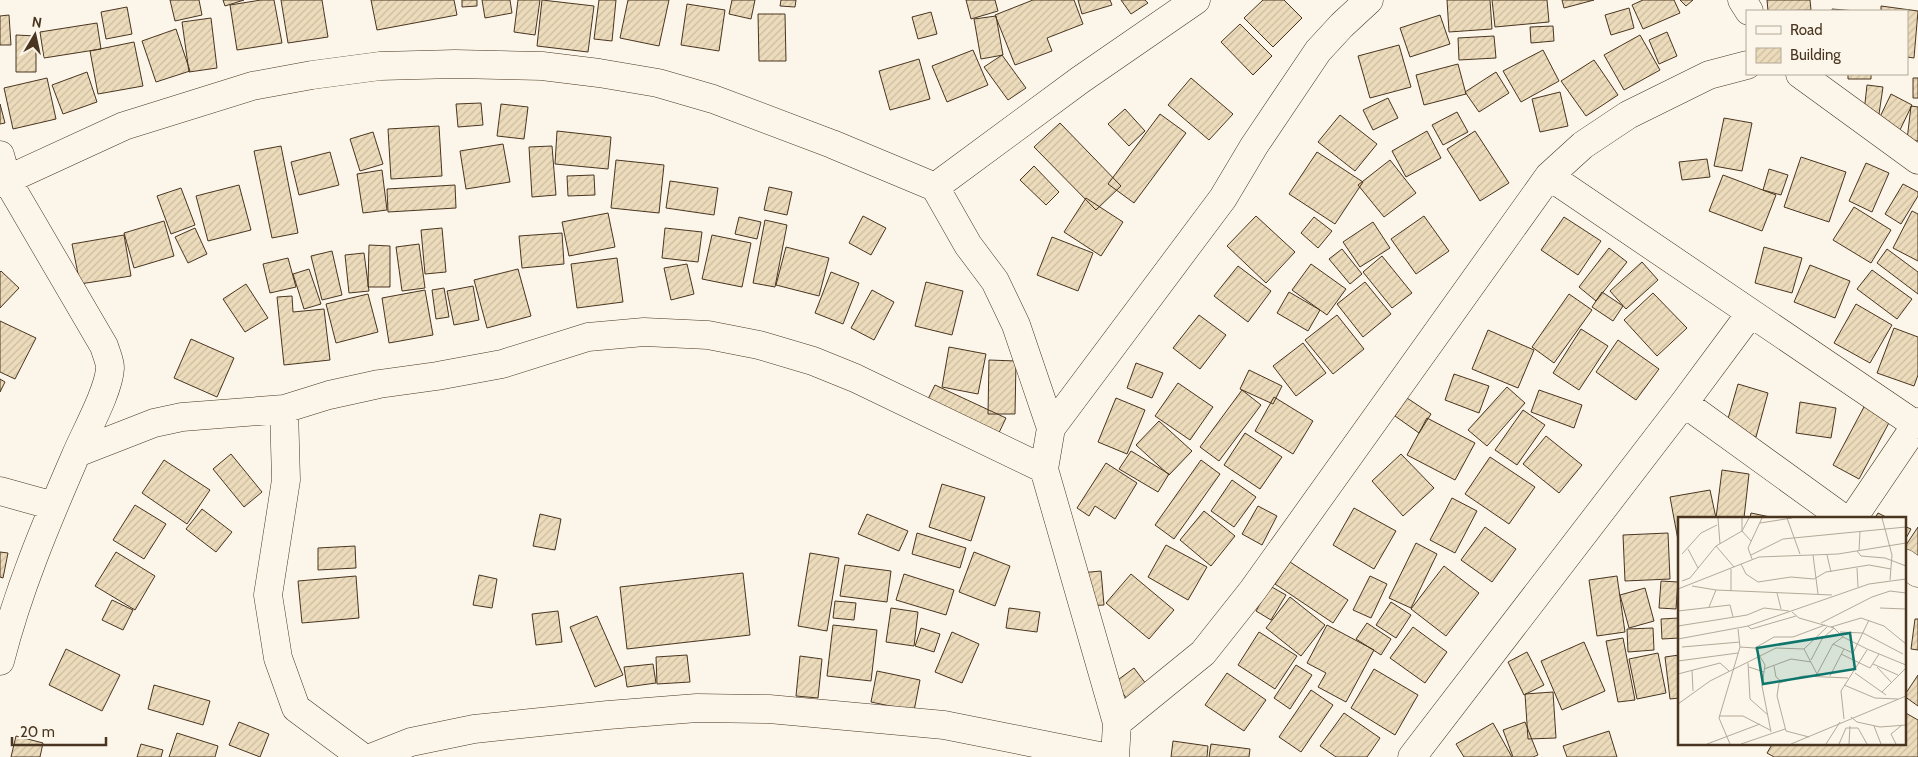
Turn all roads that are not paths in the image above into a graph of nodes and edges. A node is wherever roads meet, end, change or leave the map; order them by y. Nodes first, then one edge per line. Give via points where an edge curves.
1 (1196, 0) edge
2 (1369, 0) edge
3 (1746, 65) edge
4 (1801, 75) edge
5 (1918, 160) edge
6 (2, 173) edge
7 (1548, 176) junction
8 (935, 187) junction
9 (1750, 314) junction
10 (1684, 403) junction
11 (284, 409) junction
12 (1917, 423) edge
13 (1051, 428) junction
14 (77, 453) junction
15 (1044, 469) junction
16 (0, 491) edge
17 (54, 506) junction
18 (1842, 517) edge
19 (1854, 517) edge
20 (1906, 564) edge
21 (1918, 573) edge
22 (0, 661) edge
23 (1116, 723) junction
24 (362, 757) edge
25 (373, 757) edge
26 (1104, 757) edge
27 (1114, 757) edge
28 (1412, 757) edge

1 - 8 street via 1080,80
2 - 13 street via 1318,51 1254,146 1224,198
3 - 7 street via 1709,75 1628,115 1582,144
4 - 5 street
6 - 8 street via 124,126 252,86 380,66 456,64 542,66 658,83 713,99
6 - 14 street via 104,346 110,368 103,395
7 - 9 street
7 - 23 street via 1253,590 1203,653
8 - 13 street via 968,246 995,281 1016,325
9 - 10 street
9 - 12 street
10 - 18 street
10 - 28 street
11 - 14 street via 182,417 154,423
11 - 15 street via 379,384 502,364 588,337 644,332 708,335 813,361
11 - 24 street via 286,480 268,595 278,658 296,708
12 - 19 street
13 - 15 street
14 - 17 street
15 - 23 street
16 - 17 street
17 - 22 street via 18,596
20 - 21 street
23 - 27 street
25 - 26 street via 411,742 474,729 697,708 778,710 944,725

